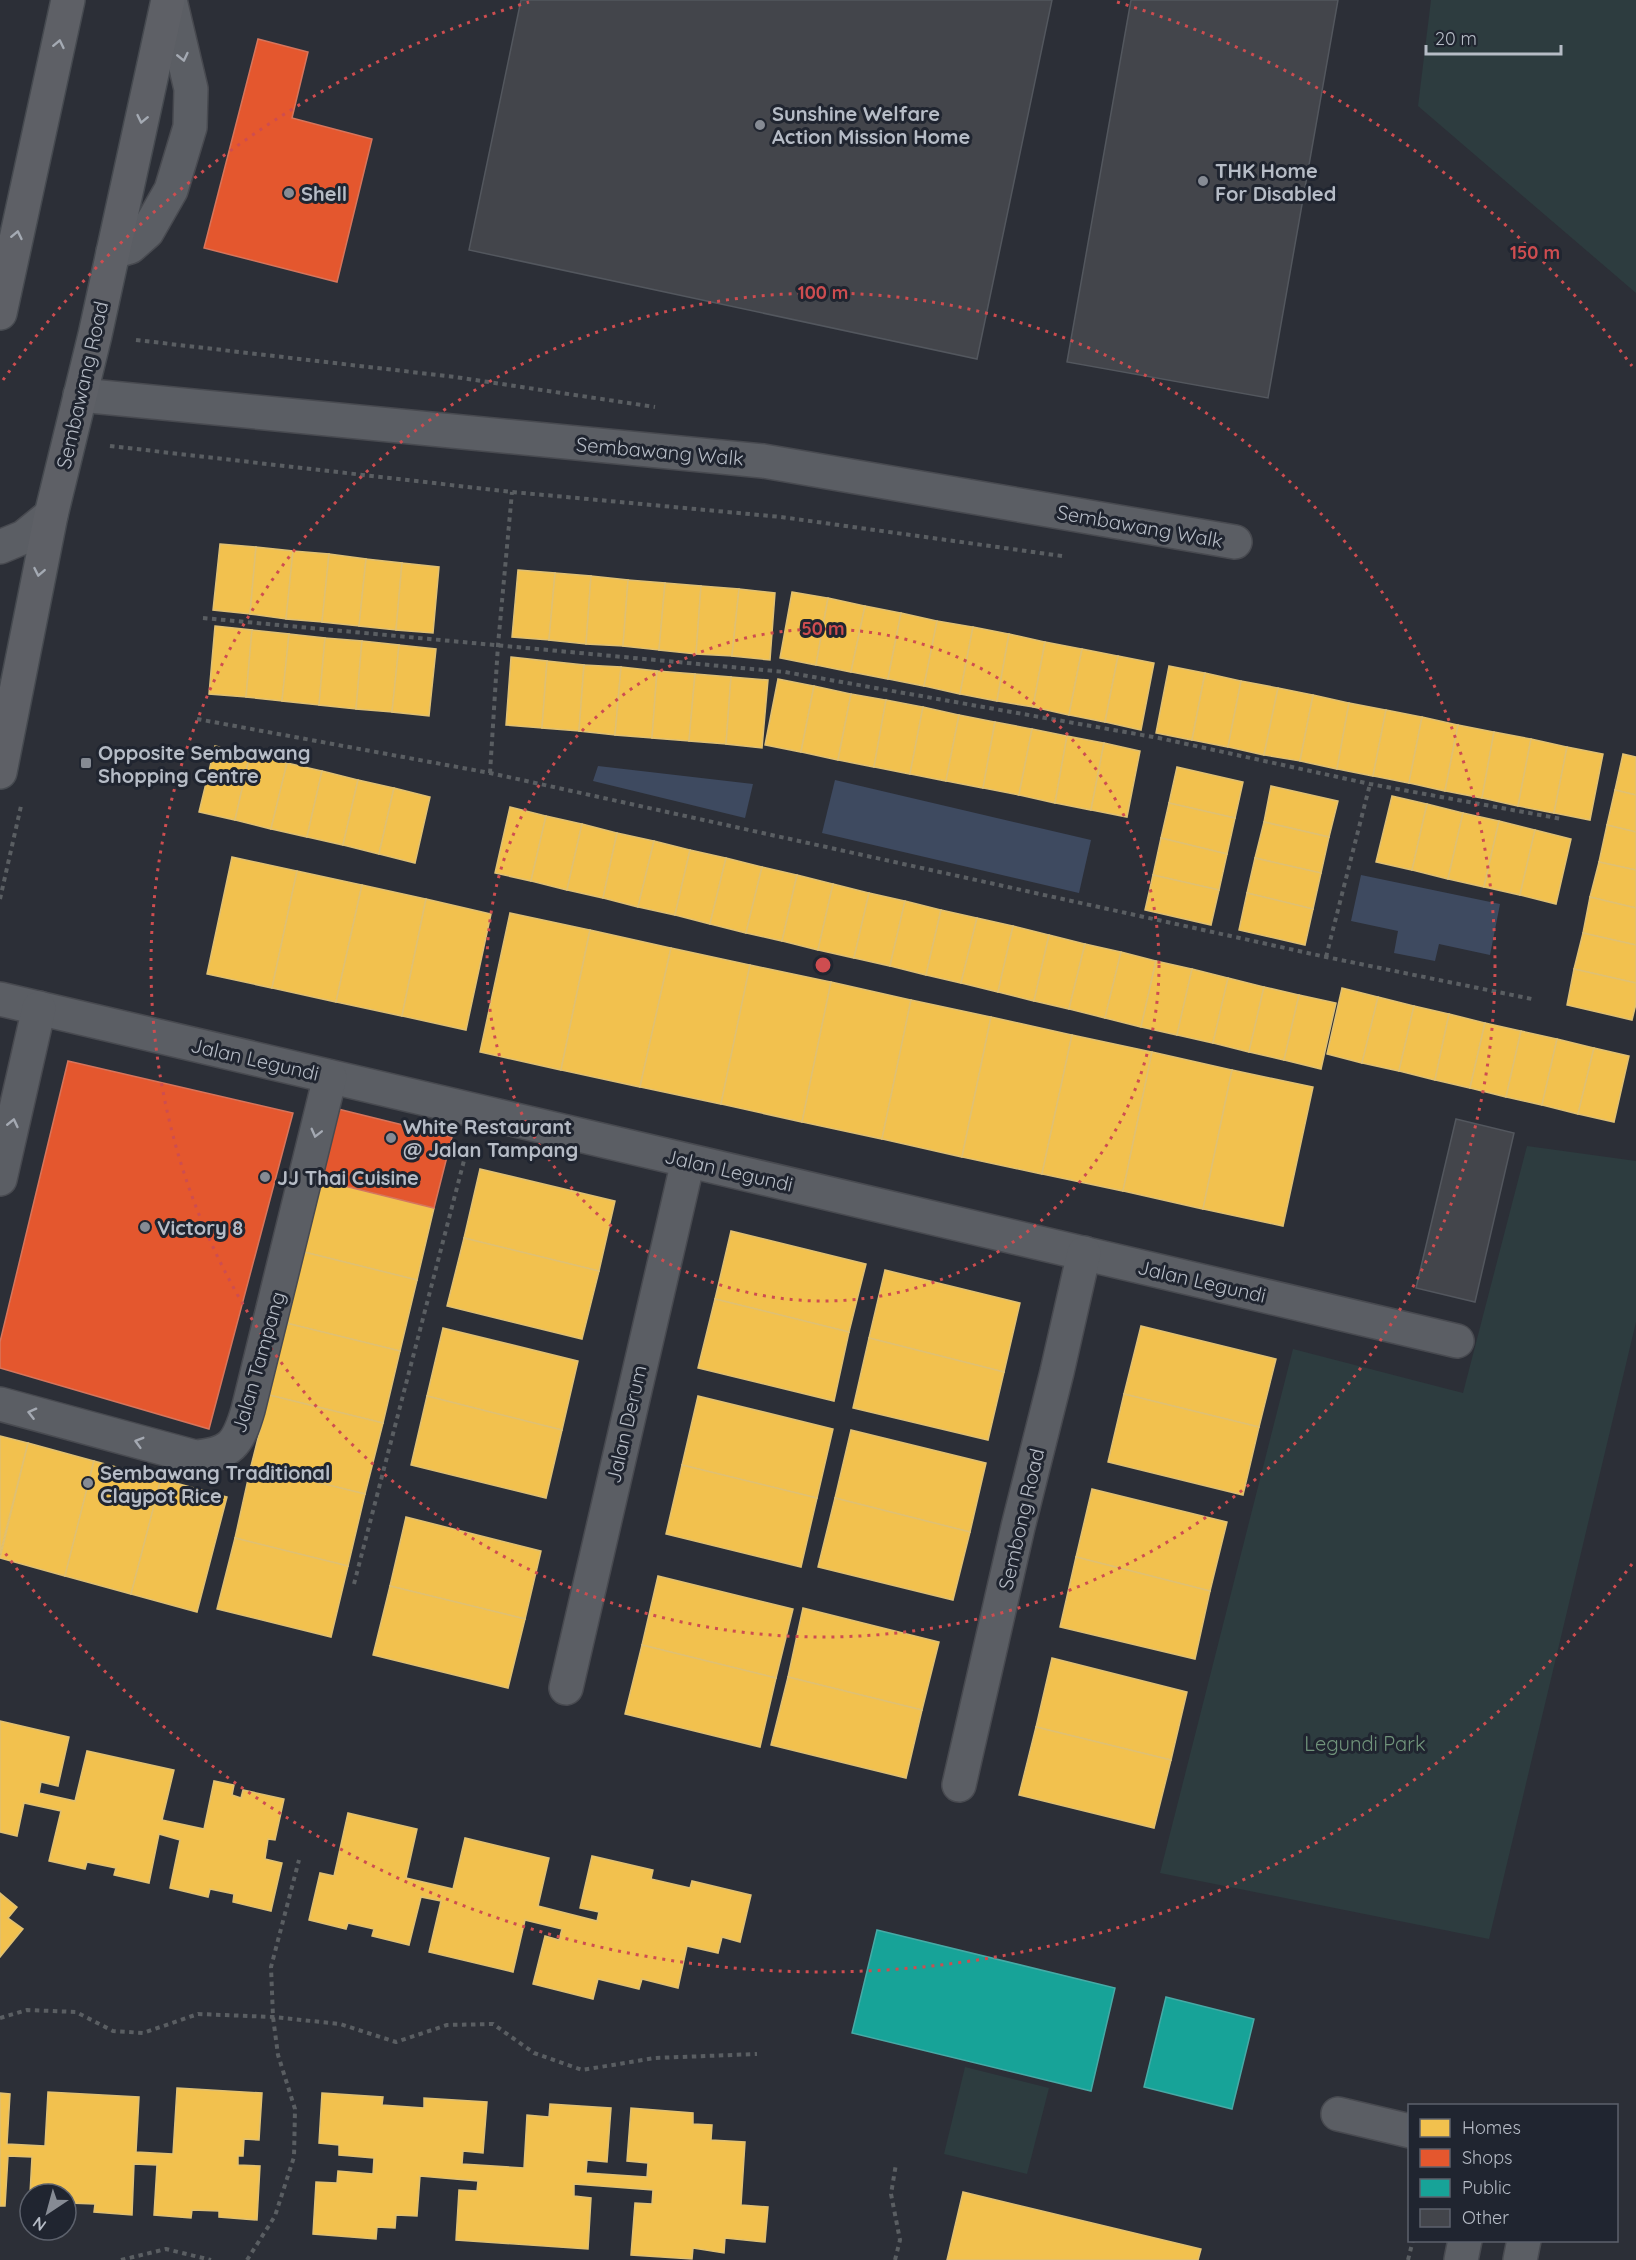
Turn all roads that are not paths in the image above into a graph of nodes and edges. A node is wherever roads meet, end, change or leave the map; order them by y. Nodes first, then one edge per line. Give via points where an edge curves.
1 (68, 0) edge
2 (169, 0) edge
3 (113, 252) junction
4 (0, 312) edge
5 (80, 395) junction
6 (51, 515) junction
7 (1235, 542) dead end
8 (0, 547) edge
9 (0, 772) edge
10 (0, 999) edge
11 (39, 1008) junction
12 (330, 1077) junction
13 (688, 1161) junction
14 (0, 1179) edge
15 (1084, 1253) junction
16 (1457, 1341) dead end
17 (0, 1404) edge
18 (566, 1688) dead end
19 (959, 1785) dead end
20 (1338, 2114) dead end
21 (1408, 2131) edge
22 (1465, 2242) edge
23 (1524, 2242) edge
24 (1461, 2260) edge
25 (1520, 2260) edge

4 -> 1 main road
2 -> 3 main road, Sembawang Road
2 -> 3 street via 191,88 190,127 171,190 147,232 130,247
3 - 5 main road, Sembawang Road
5 - 6 main road, Sembawang Road
5 - 7 street, Sembawang Walk via 763,461
6 - 8 street via 24,537
6 -> 9 main road, Sembawang Road
10 - 11 street, Jalan Legundi
11 - 12 street, Jalan Legundi
14 -> 11 street
12 - 13 street, Jalan Legundi
12 -> 17 street, Jalan Tampang via 248,1410 232,1445 217,1456 195,1457
13 - 15 street, Jalan Legundi
13 - 18 street, Jalan Derum
15 - 16 street, Jalan Legundi
15 - 19 street, Sembong Road
20 - 21 street
22 - 24 street
23 - 25 street

